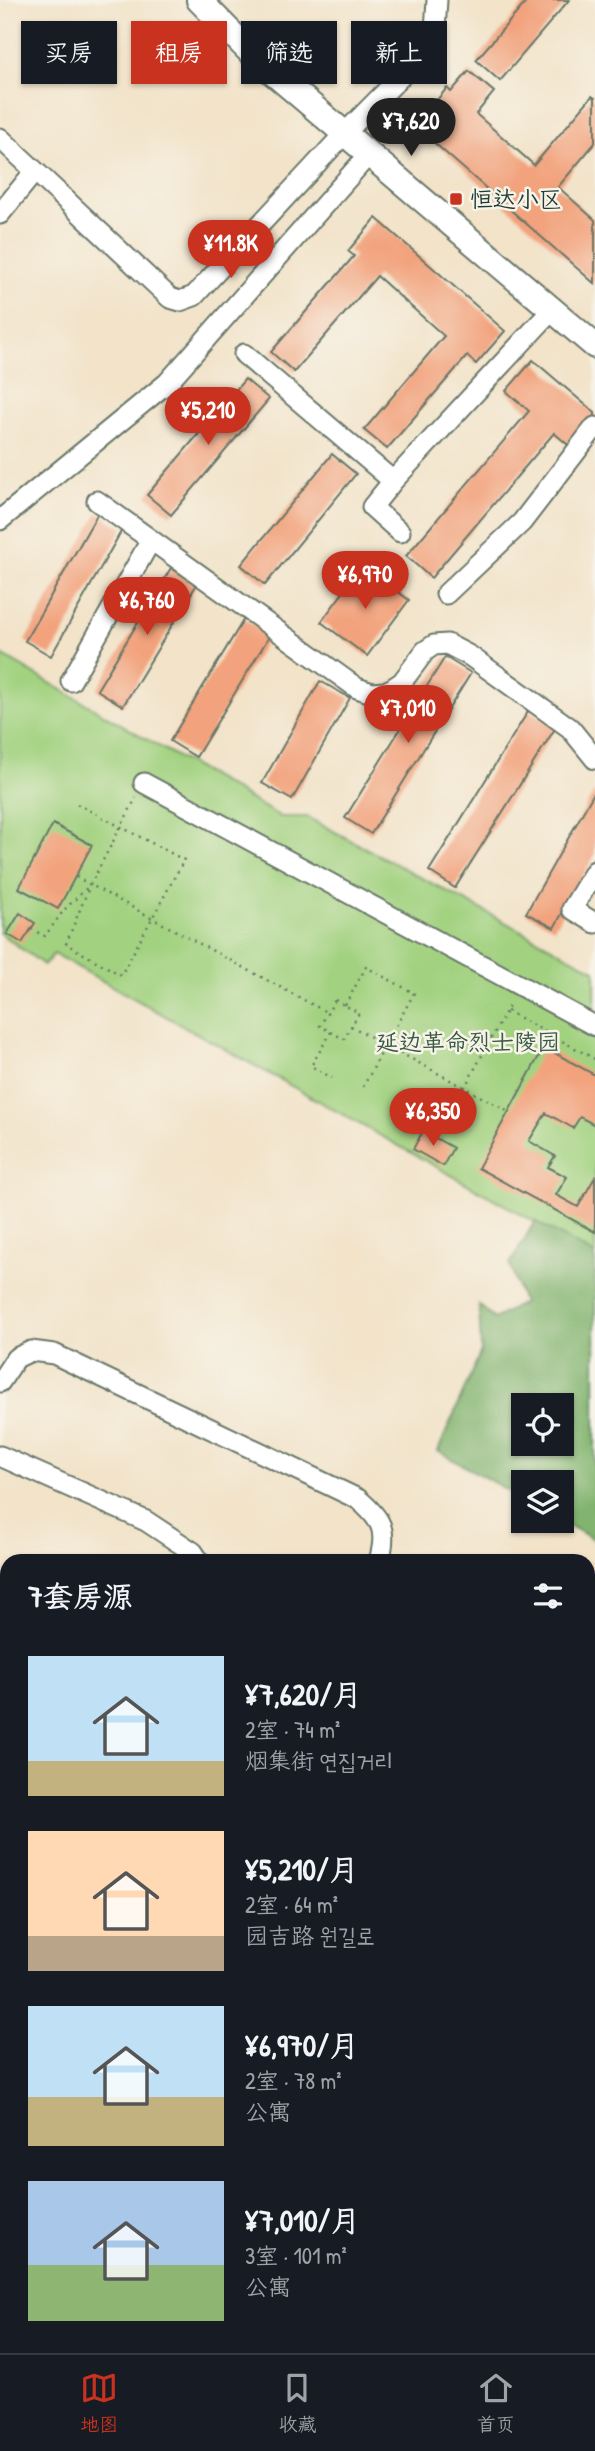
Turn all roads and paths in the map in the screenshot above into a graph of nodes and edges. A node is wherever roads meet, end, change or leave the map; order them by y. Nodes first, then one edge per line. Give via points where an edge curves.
1 (199, 0) edge
2 (437, 0) edge
3 (344, 134) junction
4 (0, 138) edge
5 (370, 153) junction
6 (35, 171) junction
7 (0, 214) edge
8 (553, 309) junction
9 (595, 345) edge
10 (244, 354) dead end
11 (595, 427) edge
12 (393, 481) junction
13 (97, 501) dead end
14 (0, 520) edge
15 (400, 532) dead end
16 (151, 540) junction
17 (446, 594) dead end
18 (71, 681) dead end
19 (595, 759) edge
20 (144, 783) joint
21 (77, 804) dead end
22 (121, 827) junction
23 (595, 872) edge
24 (76, 877) dead end
25 (90, 885) junction
26 (152, 918) junction
27 (595, 923) edge
28 (31, 929) dead end
29 (521, 986) junction
30 (345, 1005) junction
31 (507, 1011) junction
32 (328, 1013) junction
33 (351, 1026) junction
34 (595, 1026) edge
35 (331, 1032) junction
36 (386, 1045) junction
37 (595, 1059) edge
38 (332, 1078) dead end
39 (363, 1087) dead end
40 (465, 1087) junction
41 (509, 1112) dead end
42 (441, 1131) dead end
43 (0, 1382) edge
44 (0, 1456) edge
45 (194, 1554) edge
46 (381, 1554) edge

1 - 3 main road via 258,60
2 - 3 street via 435,30 427,50
3 - 5 main road
3 - 6 street via 194,296 180,301 170,298
4 - 6 street
5 - 8 main road
5 - 14 street via 167,383
6 - 7 street
8 - 9 main road
8 - 12 street
10 - 12 street
11 - 17 street via 523,522
12 - 15 street via 372,507
13 - 16 street
16 - 18 street
16 - 19 street via 357,688 385,692 402,682 425,651 447,644 570,728
20 - 22 path
20 - 29 street
21 - 22 path
22 - 25 path
22 - 26 path via 184,860
23 - 27 street via 572,909
24 - 25 path
25 - 26 path
25 - 26 path via 66,944 121,975
25 - 28 path via 44,936
26 - 32 path
29 - 31 path
29 - 34 street
30 - 32 path via 335,999
30 - 33 path via 359,1013
30 - 36 path via 366,967 414,993
31 - 37 path
31 - 40 path
32 - 35 path via 320,1026
33 - 35 path via 344,1040
33 - 36 path
35 - 38 path via 311,1066
36 - 39 path
36 - 40 path
40 - 41 path
40 - 42 path
43 - 46 street via 16,1358 31,1351 54,1354 358,1499 376,1515 385,1541
44 - 45 street via 146,1521

